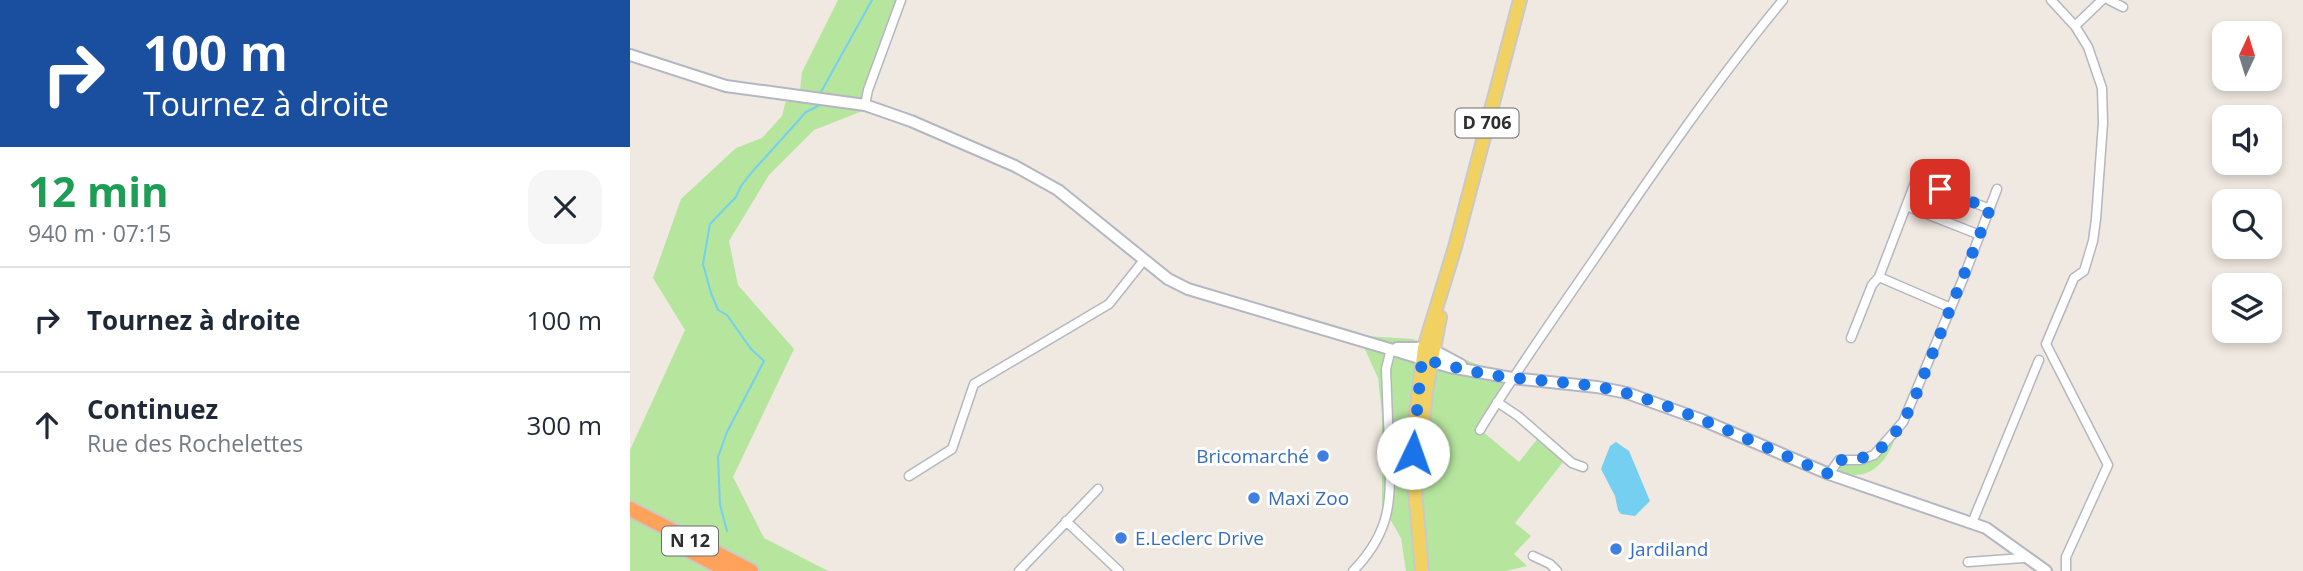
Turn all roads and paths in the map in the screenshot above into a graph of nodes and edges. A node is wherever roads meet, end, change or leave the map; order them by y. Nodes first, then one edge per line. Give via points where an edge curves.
1 (901, 0) edge
2 (1520, 0) edge
3 (1783, 0) edge
4 (2051, 0) edge
5 (2102, 0) edge
6 (2109, 0) edge
7 (2123, 7) dead end
8 (2075, 26) junction
9 (630, 55) edge
10 (865, 105) junction
11 (1997, 189) dead end
12 (1906, 206) junction
13 (1990, 209) junction
14 (1980, 235) junction
15 (1144, 260) junction
16 (1879, 276) junction
17 (1951, 308) junction
18 (1850, 338) dead end
19 (1391, 349) junction
20 (1425, 354) junction
21 (2039, 360) dead end
22 (1512, 378) junction
23 (1497, 402) junction
24 (1480, 430) dead end
25 (1583, 467) dead end
26 (1829, 474) junction
27 (909, 475) dead end
28 (1098, 489) dead end
29 (630, 509) edge
30 (630, 520) edge
31 (1066, 521) junction
32 (1972, 523) junction
33 (1533, 556) dead end
34 (2026, 556) junction
35 (1968, 562) dead end
36 (728, 571) edge
37 (751, 571) edge
38 (1019, 571) edge
39 (1119, 571) edge
40 (1353, 571) edge
41 (1422, 571) edge
42 (1557, 571) edge
43 (2046, 571) edge
44 (2066, 571) edge

1 - 10 street
2 - 20 main road, D 706
3 - 22 street via 1677,137
4 - 8 street
5 - 8 street
6 - 7 street
8 - 44 street via 2088,47 2102,88 2096,219 2084,271 2074,278 2046,344 2108,465 2066,557
9 - 10 street via 726,86
10 - 15 street via 1036,177
11 - 13 street
12 - 13 street via 1916,180
12 - 14 street
12 - 16 street
13 - 14 street
14 - 17 street
15 - 19 street via 1188,289
15 - 27 street via 1109,304 974,384 952,449
16 - 17 street
16 - 18 street
17 - 26 street via 1903,422 1874,455 1839,460
19 - 20 street
19 - 40 street via 1386,369 1391,496 1377,539
20 - 22 street via 1473,372
20 - 41 main road, D 706 via 1413,438
21 - 32 street
22 - 23 street
22 - 26 street via 1627,393
23 - 24 street
23 - 25 street via 1572,464
26 - 32 street
28 - 31 street
29 - 37 highway, N 12
30 - 36 highway, N 12
31 - 38 street
31 - 39 street
32 - 34 street
33 - 42 street
34 - 35 street
34 - 43 street

